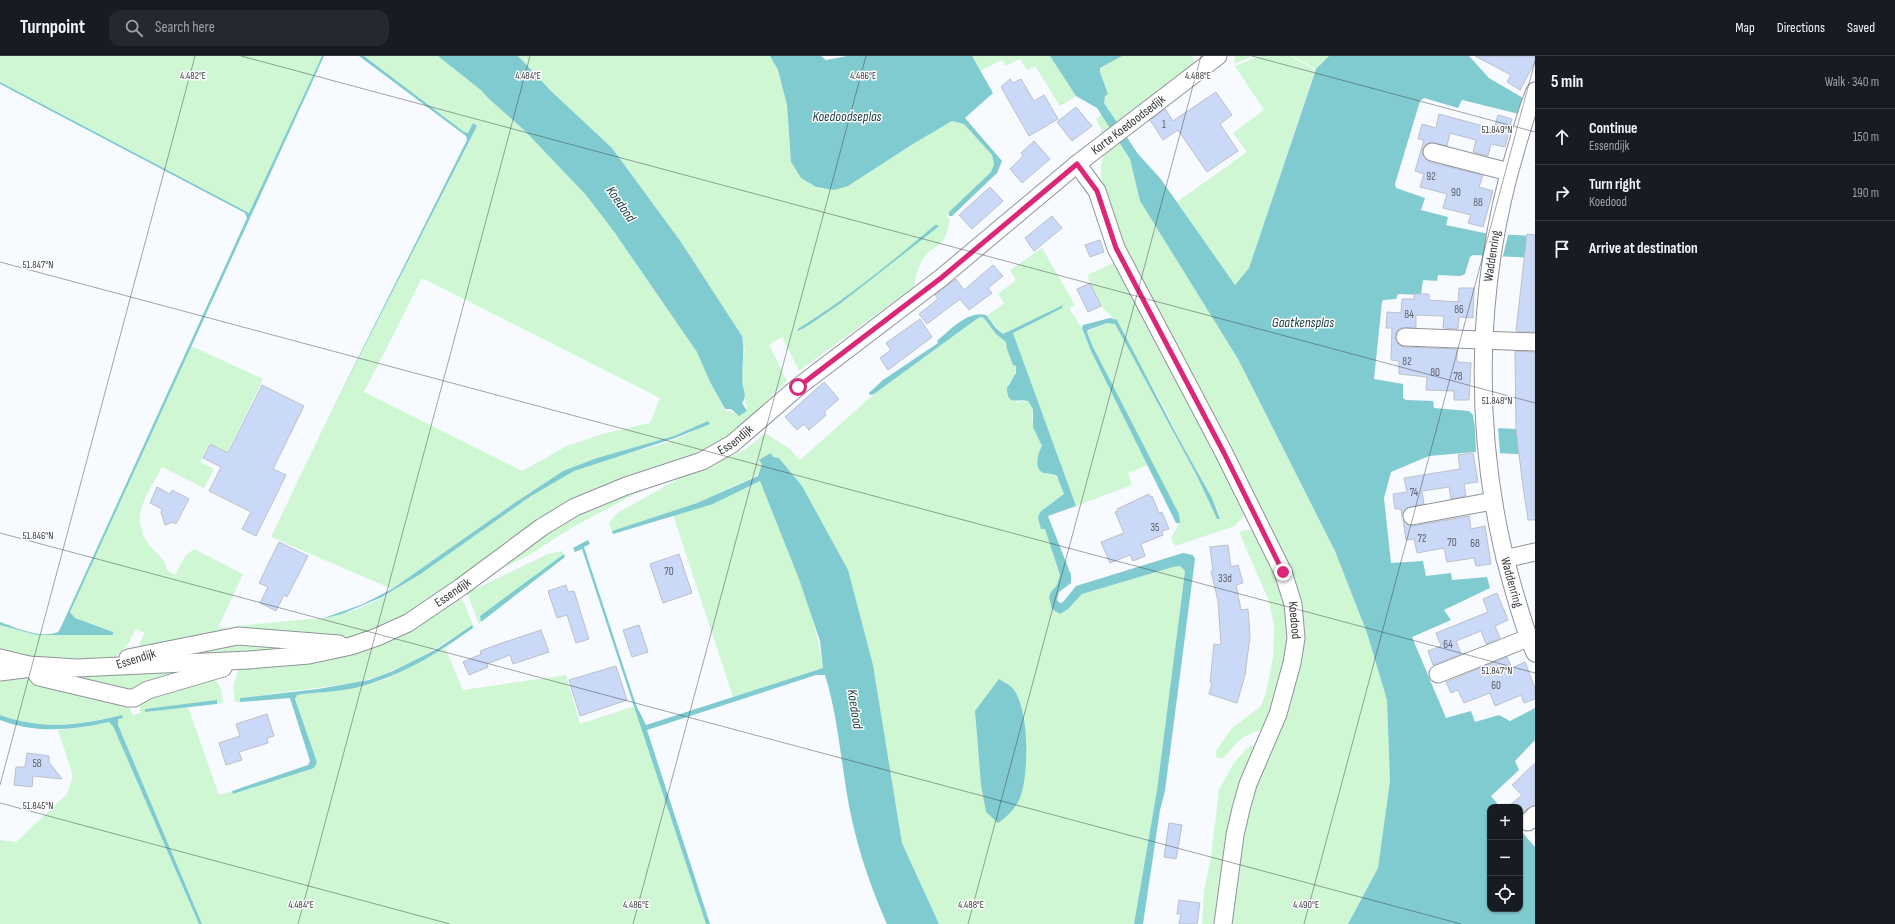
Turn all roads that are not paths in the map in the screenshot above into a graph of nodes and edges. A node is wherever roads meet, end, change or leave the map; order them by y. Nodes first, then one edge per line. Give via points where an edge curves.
1 (1218, 56) edge
2 (1535, 91) edge
3 (1529, 125) edge
4 (1432, 152) dead end
5 (1077, 164) junction
6 (1509, 172) junction
7 (1405, 337) dead end
8 (1484, 341) junction
9 (1535, 342) edge
10 (1493, 501) junction
11 (1412, 516) dead end
12 (1535, 552) edge
13 (1505, 559) junction
14 (351, 646) junction
15 (1532, 646) edge
16 (0, 658) edge
17 (249, 660) junction
18 (29, 665) junction
19 (110, 667) junction
20 (0, 672) edge
21 (1438, 674) dead end
22 (1223, 924) edge

1 - 5 street, Korte Koedoodsedijk
2 - 3 street, Waddenring
3 - 6 street, Waddenring
4 - 6 street
5 - 14 street, Essendijk via 941,278 798,387 743,436 718,454 600,496 575,508 530,536 408,623 377,638
5 - 22 street, Koedood via 1097,191 1116,248 1283,572 1293,604 1296,638 1292,663 1278,714 1241,809
6 - 8 street, Waddenring via 1492,256
7 - 8 street
8 - 9 street
8 - 10 street, Waddenring via 1487,452
10 - 11 street
10 - 13 street, Waddenring
12 - 13 street
13 - 15 street, Waddenring
14 - 17 street, Essendijk via 309,655
14 - 19 street, Essendijk via 238,636 135,656
15 - 21 street, Waddenring
16 - 18 street, Essendijk
17 - 18 street, Essendijk via 148,690 134,698 39,677
17 - 19 street, Essendijk
18 - 19 street, Essendijk
18 - 20 street, Essendijk via 24,669

